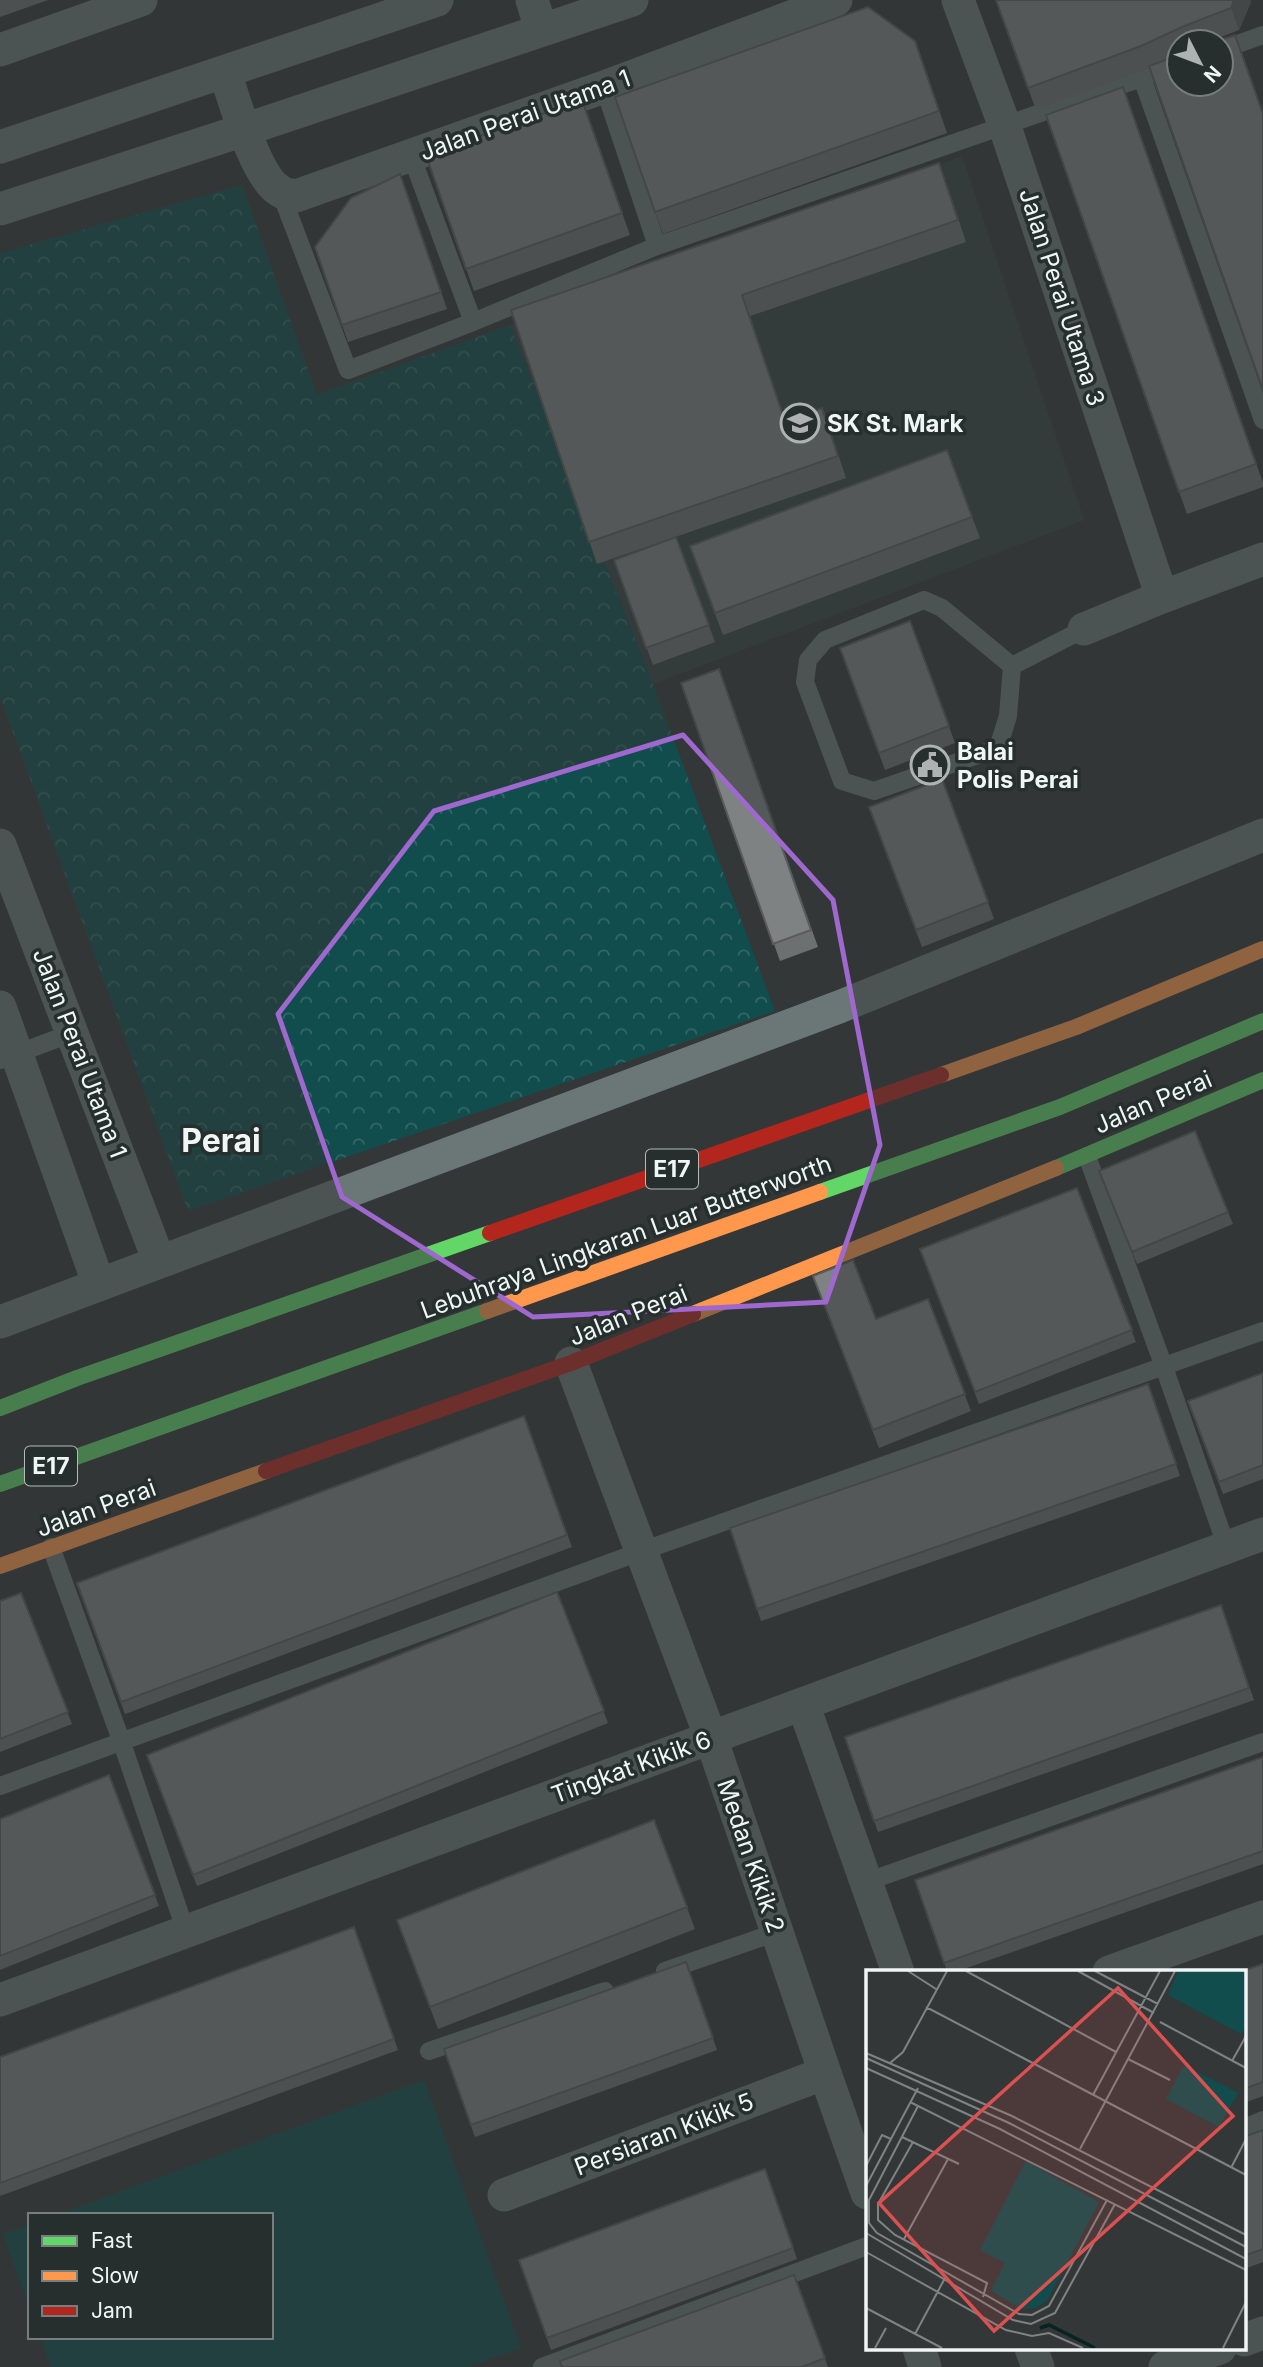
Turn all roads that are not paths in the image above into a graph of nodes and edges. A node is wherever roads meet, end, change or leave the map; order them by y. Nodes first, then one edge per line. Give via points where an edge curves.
1 (141, 0) edge
2 (437, 0) edge
3 (632, 0) edge
4 (836, 0) edge
5 (958, 0) edge
6 (536, 15) edge
7 (1263, 35) edge
8 (1235, 45) edge
9 (0, 50) edge
10 (1165, 70) edge
11 (225, 72) junction
12 (1143, 78) junction
13 (604, 87) junction
14 (1004, 124) junction
15 (244, 130) junction
16 (0, 148) edge
17 (411, 155) junction
18 (280, 191) junction
19 (0, 209) edge
20 (657, 246) junction
21 (473, 322) junction
22 (1263, 420) edge
23 (1263, 559) edge
24 (1162, 597) junction
25 (1084, 629) joint
26 (1012, 666) junction
27 (1263, 835) edge
28 (0, 845) edge
29 (1263, 850) edge
30 (1226, 851) junction
31 (1263, 949) edge
32 (0, 1007) edge
33 (1263, 1021) edge
34 (72, 1033) junction
35 (9, 1057) edge
36 (1263, 1080) edge
37 (1087, 1156) junction
38 (159, 1261) junction
39 (99, 1285) junction
40 (0, 1322) edge
41 (1263, 1331) edge
42 (571, 1363) junction
43 (1164, 1367) junction
44 (0, 1408) edge
45 (0, 1484) edge
46 (1262, 1538) edge
47 (51, 1548) junction
48 (1227, 1548) junction
49 (642, 1551) junction
50 (0, 1566) edge
51 (803, 1704) junction
52 (711, 1738) junction
53 (1263, 1742) edge
54 (122, 1743) junction
55 (0, 1786) edge
56 (866, 1882) junction
57 (1263, 1917) edge
58 (186, 1932) junction
59 (778, 1932) junction
60 (897, 1970) edge
61 (1116, 1970) edge
62 (648, 1976) edge
63 (622, 1985) edge
64 (0, 2000) edge
65 (429, 2051) dead end
66 (825, 2073) junction
67 (1263, 2120) edge
68 (1246, 2126) edge
69 (866, 2190) edge
70 (504, 2195) dead end
71 (866, 2246) edge
72 (1263, 2333) edge
73 (1246, 2339) edge
74 (920, 2350) edge
75 (1032, 2350) edge
76 (1214, 2350) edge
77 (542, 2367) edge
78 (925, 2367) edge
79 (1038, 2367) edge
80 (1165, 2367) edge

1 - 9 street
2 - 11 street
3 - 6 street
4 - 13 street, Jalan Perai Utama 1
5 - 14 street, Jalan Perai Utama 3
6 - 15 street
7 - 8 lane
10 - 12 lane
11 - 15 street
11 - 16 street
12 - 14 lane
12 - 22 lane
13 - 17 street, Jalan Perai Utama 1
13 - 20 lane
14 - 20 lane
14 - 24 street, Jalan Perai Utama 3
15 - 18 street via 266,177
15 - 19 street
17 - 18 street, Jalan Perai Utama 1 via 296,196
17 - 21 lane
18 - 21 lane via 348,369
20 - 21 lane
23 - 24 street
24 - 25 street
25 - 26 lane
26 - 26 lane via 1008,716 998,748 874,792 842,781 805,682 808,660 825,640 924,600 943,608
27 - 30 street
28 - 34 street, Jalan Perai Utama 1
29 - 30 street
30 - 38 street via 839,1007
31 - 44 main road, Lebuhraya Lingkaran Luar Butterworth / E17 via 1076,1027
32 - 35 street
33 - 45 main road, Lebuhraya Lingkaran Luar Butterworth / E17 via 1060,1107
34 - 35 lane
34 - 38 street, Jalan Perai Utama 1
35 - 39 street
36 - 37 main road, Jalan Perai
37 - 42 main road, Jalan Perai
37 - 43 lane
38 - 39 street
39 - 40 street
41 - 43 lane
42 - 47 main road, Jalan Perai
42 - 49 street, Medan Kikik 2
43 - 48 lane
43 - 49 lane
46 - 48 street, Tingkat Kikik 6
47 - 50 main road, Jalan Perai
47 - 54 lane
48 - 51 street, Tingkat Kikik 6
49 - 52 street, Medan Kikik 2
49 - 54 lane
51 - 52 street, Tingkat Kikik 6
51 - 56 street
52 - 58 street, Tingkat Kikik 6
52 - 59 street, Medan Kikik 2
53 - 56 lane
54 - 55 lane
54 - 58 lane
56 - 60 street
57 - 61 street
58 - 64 street, Tingkat Kikik 6
59 - 62 lane
59 - 66 street, Medan Kikik 2
63 - 65 lane
66 - 69 street, Medan Kikik 2
66 - 70 street, Persiaran Kikik 5
67 - 68 lane
71 - 77 lane
72 - 73 street
74 - 78 street
75 - 79 street
76 - 80 street

